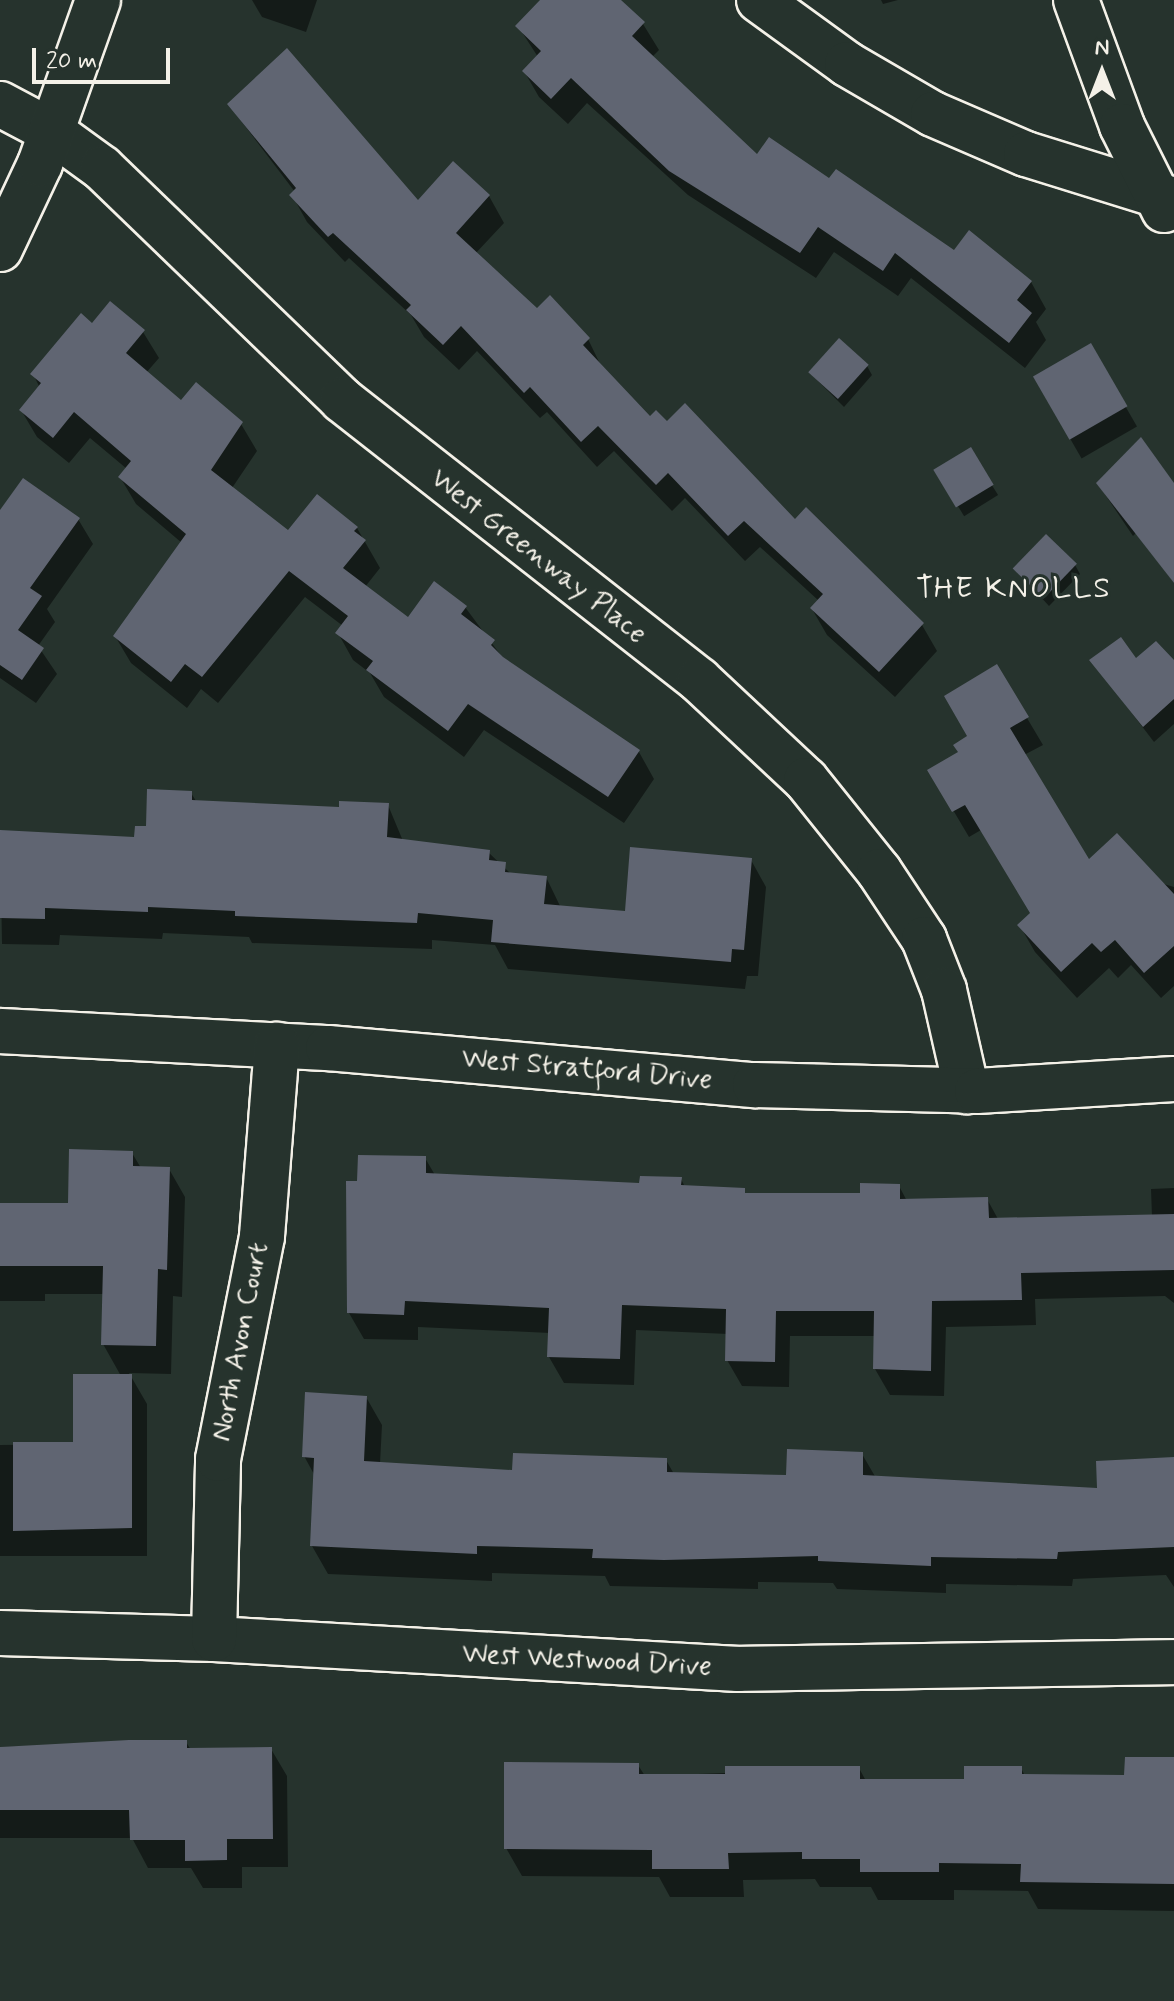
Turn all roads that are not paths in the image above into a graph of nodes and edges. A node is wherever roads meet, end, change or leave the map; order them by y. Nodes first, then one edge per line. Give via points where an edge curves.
1 (98, 0) edge
2 (759, 0) edge
3 (1076, 0) edge
4 (0, 104) edge
5 (51, 131) junction
6 (1168, 208) edge
7 (0, 249) edge
8 (0, 1031) edge
9 (277, 1045) junction
10 (1174, 1079) edge
11 (967, 1091) junction
12 (0, 1633) edge
13 (214, 1639) junction
14 (1174, 1662) edge

1 - 5 street
2 - 6 street via 847,64 933,114
3 - 6 street via 1122,126
4 - 5 street, West Greenway Place
5 - 7 street
5 - 11 street, West Greenway Place via 117,182 342,400 699,680 806,780 879,871 924,939 942,982
8 - 9 street, West Stratford Drive
9 - 11 street, West Stratford Drive via 755,1085
9 - 13 street, North Avon Court via 262,1236 218,1459
10 - 11 street, West Stratford Drive
12 - 13 street, West Westwood Drive
13 - 14 street, West Westwood Drive via 738,1669

